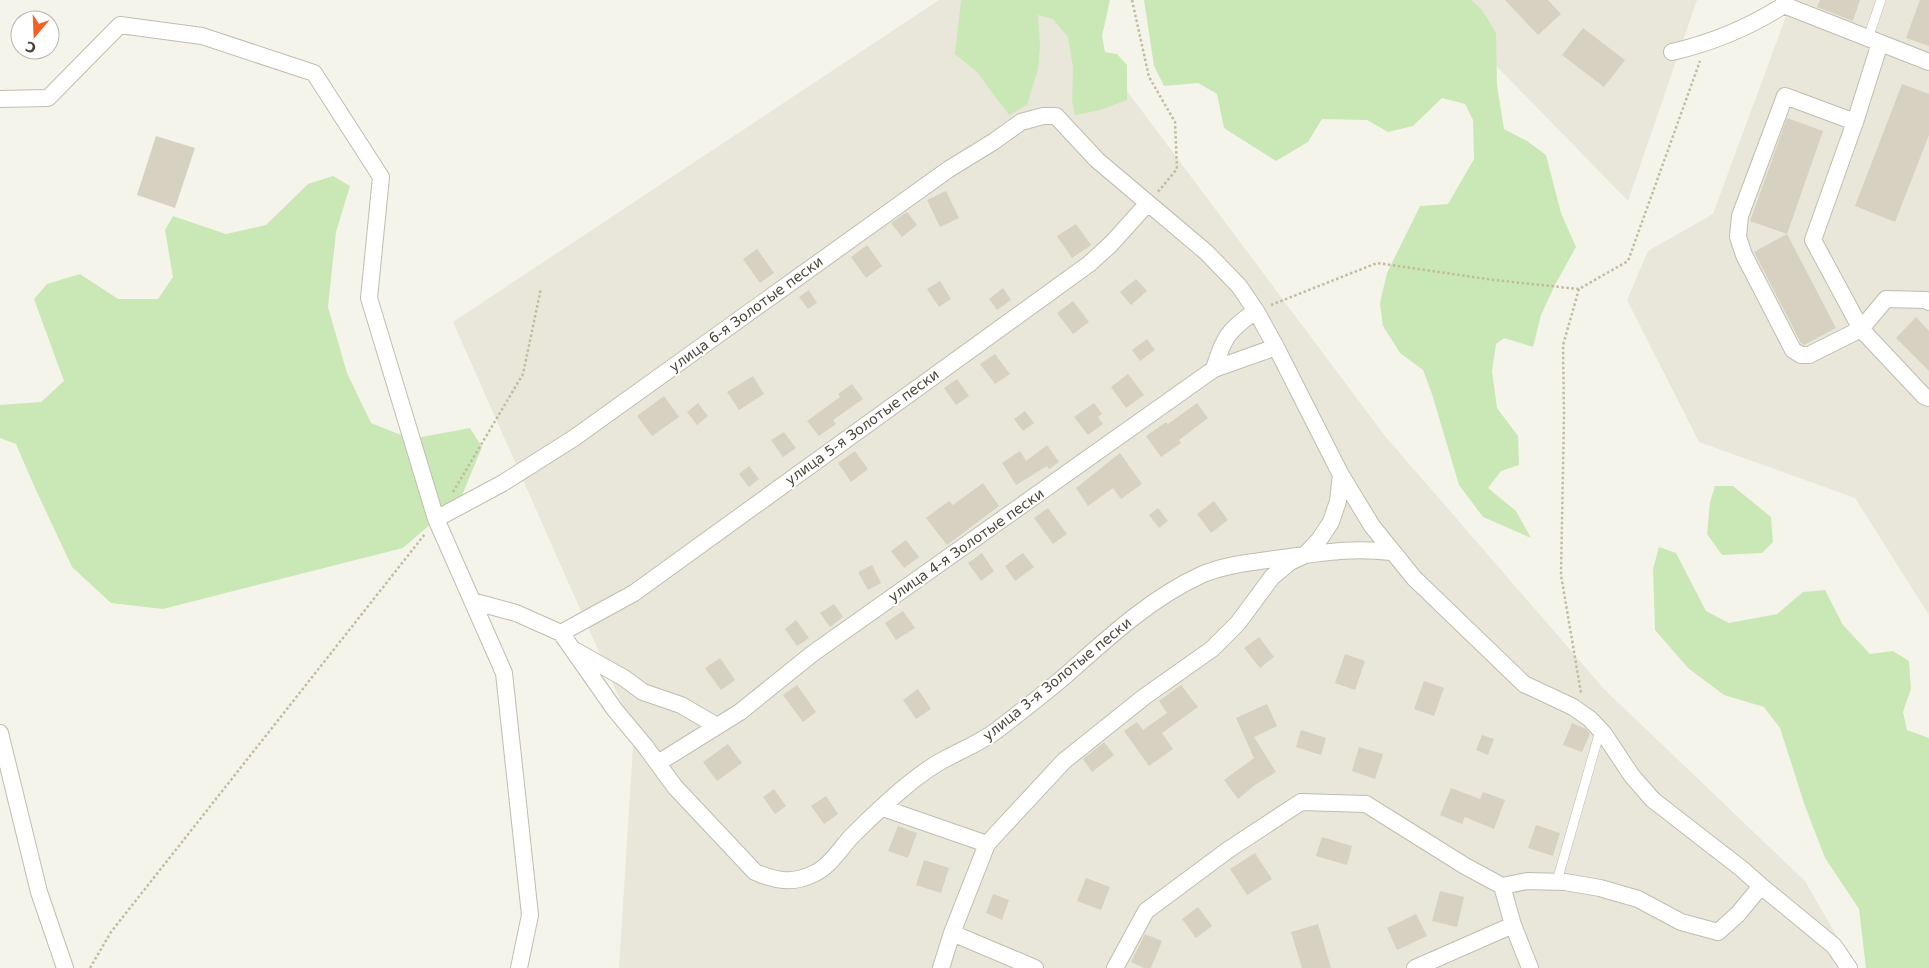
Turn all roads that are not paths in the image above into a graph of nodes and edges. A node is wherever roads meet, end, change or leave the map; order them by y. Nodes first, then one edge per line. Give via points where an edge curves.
1 (1881, 0) edge
2 (1784, 2) edge
3 (1874, 40) junction
4 (1672, 52) dead end
5 (1929, 62) edge
6 (0, 99) edge
7 (1855, 122) junction
8 (1148, 203) junction
9 (1929, 302) edge
10 (1256, 311) junction
11 (1861, 329) junction
12 (1276, 347) junction
13 (1214, 369) junction
14 (1929, 398) edge
15 (1341, 474) junction
16 (436, 520) junction
17 (1391, 552) junction
18 (1305, 555) junction
19 (472, 600) junction
20 (561, 633) junction
21 (572, 649) junction
22 (717, 726) junction
23 (1600, 731) junction
24 (0, 734) edge
25 (658, 763) junction
26 (883, 808) junction
27 (987, 844) junction
28 (1557, 882) junction
29 (1502, 886) junction
30 (1762, 886) junction
31 (1513, 925) junction
32 (952, 933) junction
33 (65, 968) edge
34 (520, 968) edge
35 (941, 968) edge
36 (1035, 968) edge
37 (1115, 968) edge
38 (1415, 968) edge
39 (1530, 968) edge
40 (1849, 968) edge

1 - 3 lane
2 - 3 street
2 - 4 street via 1765,17 1707,43
3 - 5 street
3 - 7 street
6 - 16 street via 48,98 120,25 202,36 314,73 381,177 369,298
7 - 11 street via 1813,240
7 - 11 street via 1785,96 1740,216 1738,237 1793,350 1809,355
8 - 10 street via 1224,268
8 - 16 street, улица 6-я Золотые пески via 1097,160 1056,116 1021,122 948,169 574,438 503,484
8 - 20 street, улица 5-я Золотые пески via 1089,264 634,593
9 - 11 street via 1886,299
10 - 12 street
10 - 13 street via 1230,332 1221,345
11 - 14 street
12 - 13 street, улица 4-я Золотые пески
12 - 15 street
13 - 22 street, улица 4-я Золотые пески via 812,654 740,712
15 - 17 street
15 - 18 street via 1338,501 1331,522
16 - 19 street
17 - 18 street, улица 3-я Золотые пески via 1354,549
17 - 23 street via 1524,684 1573,707
18 - 26 street, улица 3-я Золотые пески via 1219,568 1182,585 1120,627 995,732 930,768
18 - 27 street via 1272,577 1238,623 1212,649 1144,697 1064,761
19 - 20 street via 516,613
19 - 34 street via 504,673 530,915
20 - 21 street, улица 3-я Золотые пески
21 - 22 street via 643,692 681,705
21 - 25 street, улица 3-я Золотые пески
22 - 25 street, улица 4-я Золотые пески
23 - 28 lane
23 - 30 street via 1653,800
24 - 33 street via 39,892
25 - 26 street, улица 3-я Золотые пески via 684,798 756,872 784,881 799,880 816,873
26 - 27 street
27 - 32 street
28 - 29 street via 1528,881
28 - 30 street via 1600,888 1638,899 1681,922 1718,932
29 - 31 street
29 - 37 street via 1366,804 1301,802 1228,850 1146,911
30 - 40 street via 1834,946
31 - 38 street
31 - 39 street
32 - 35 street
32 - 36 street

